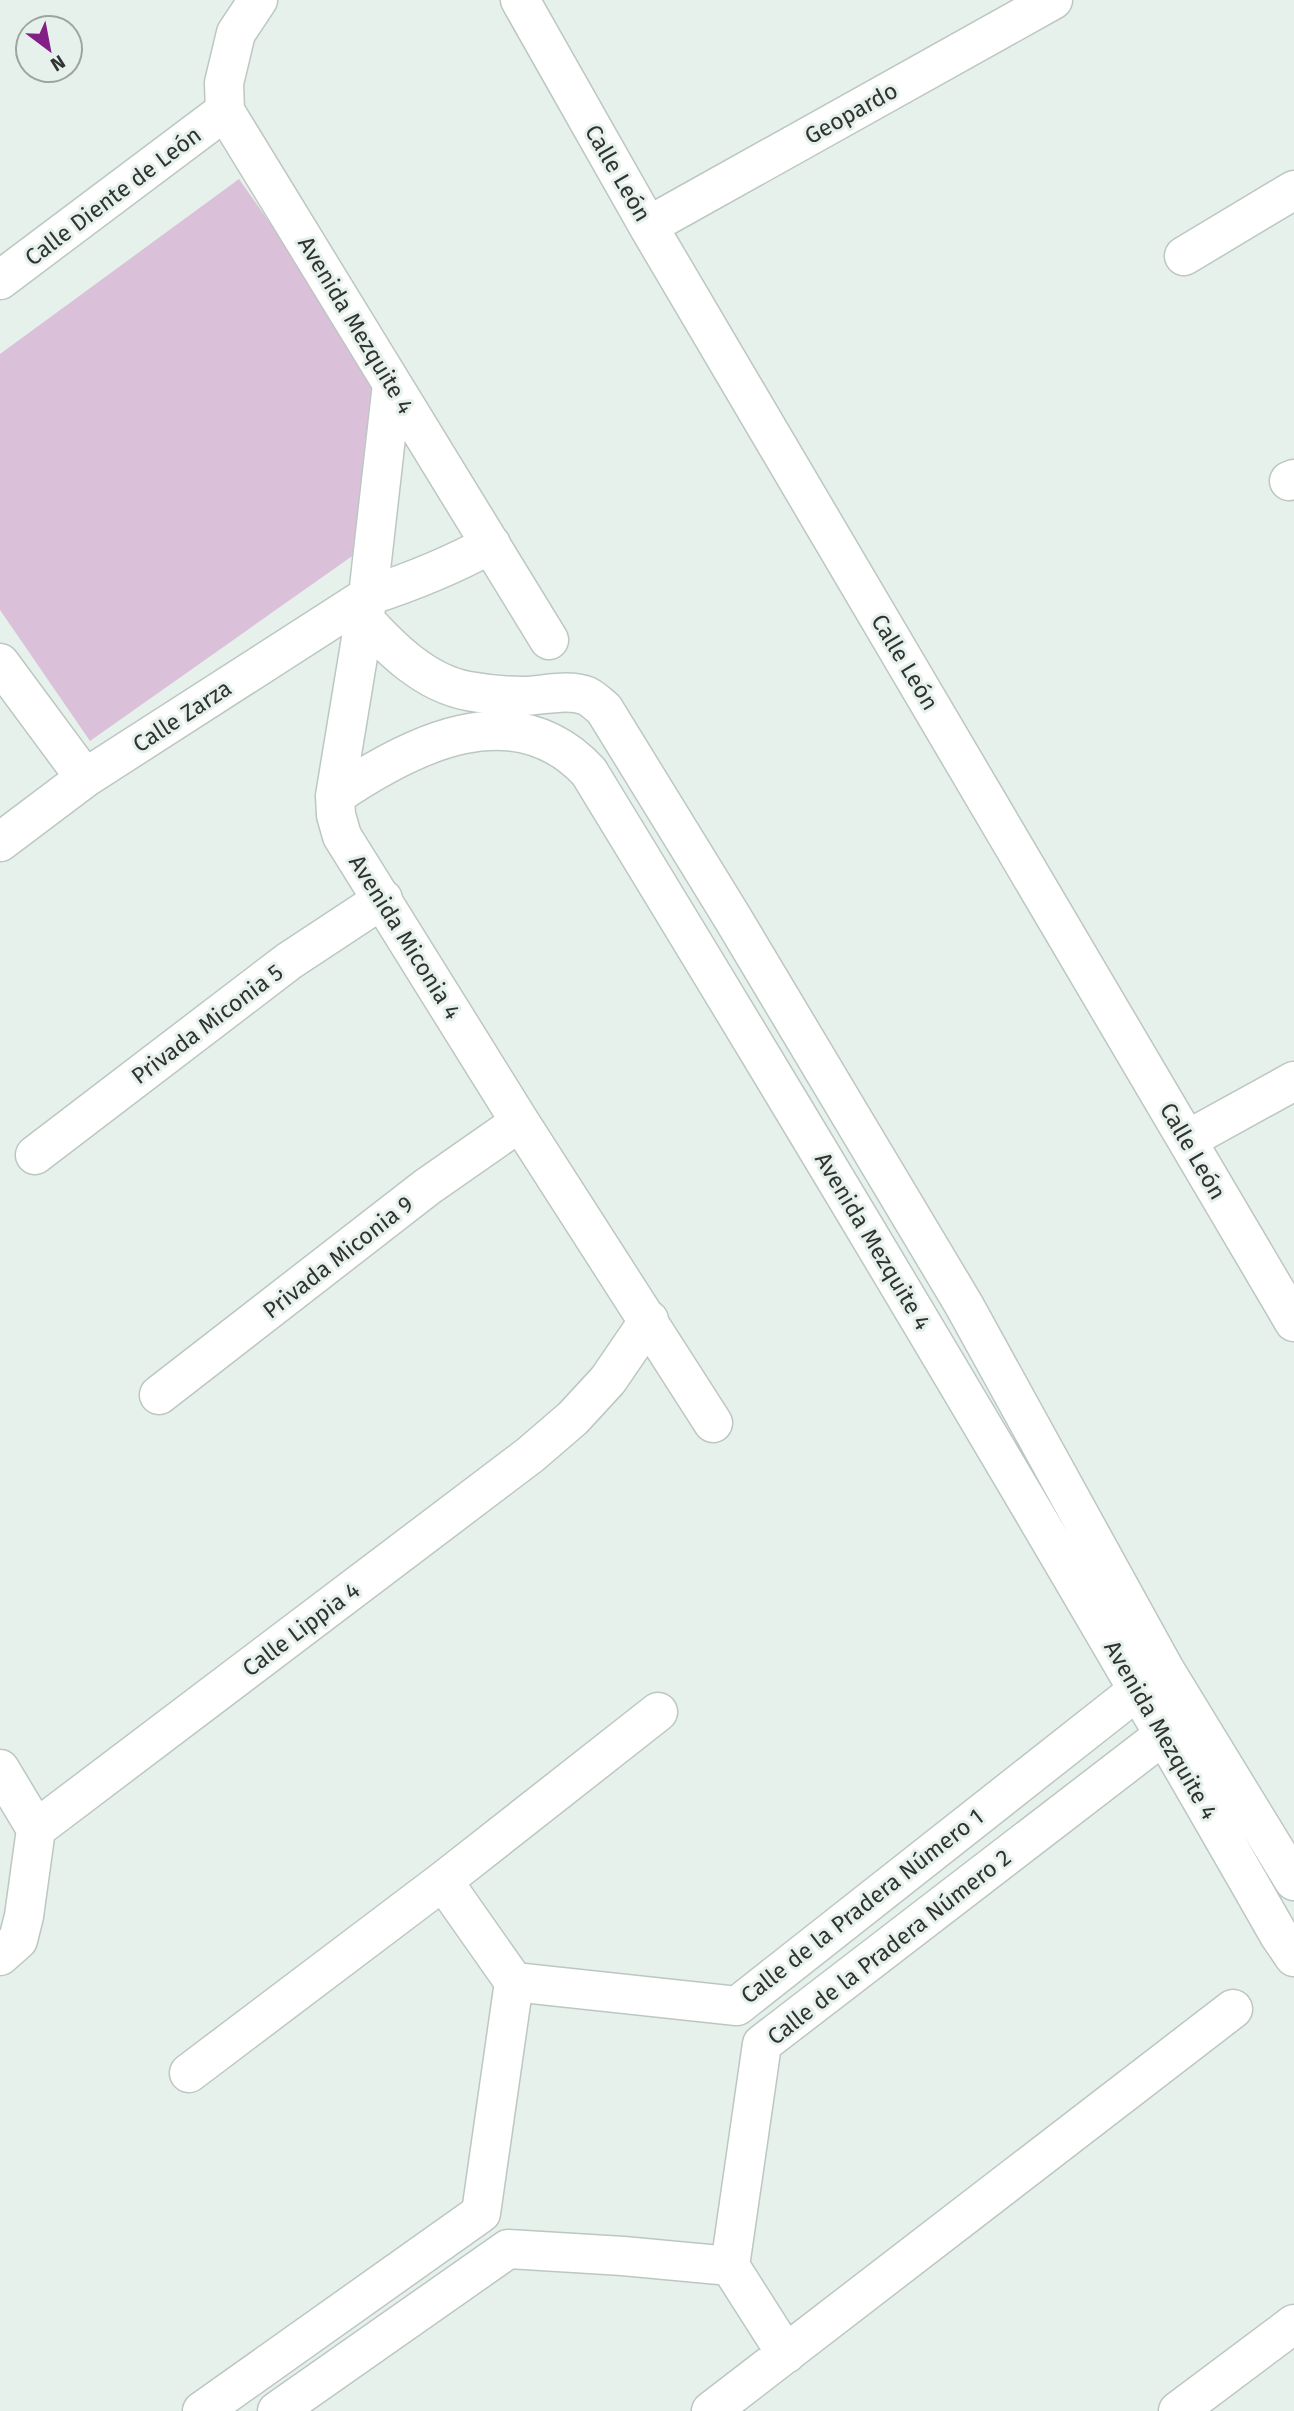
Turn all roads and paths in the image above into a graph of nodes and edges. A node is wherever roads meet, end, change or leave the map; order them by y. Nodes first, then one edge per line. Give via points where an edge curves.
1 (258, 0) edge
2 (520, 0) edge
3 (1053, 0) edge
4 (225, 111) junction
5 (1294, 190) edge
6 (648, 226) junction
7 (1184, 256) dead end
8 (0, 280) edge
9 (392, 384) junction
10 (491, 544) junction
11 (366, 607) junction
12 (549, 639) dead end
13 (0, 663) edge
14 (520, 714) junction
15 (85, 778) junction
16 (335, 796) junction
17 (0, 842) edge
18 (383, 899) junction
19 (732, 917) junction
20 (692, 941) junction
21 (1294, 1081) edge
22 (520, 1122) junction
23 (1187, 1140) junction
24 (36, 1155) dead end
25 (964, 1305) junction
26 (649, 1320) junction
27 (1294, 1322) edge
28 (926, 1328) junction
29 (159, 1395) dead end
30 (713, 1423) dead end
31 (1151, 1680) junction
32 (658, 1712) dead end
33 (1179, 1724) junction
34 (0, 1769) edge
35 (36, 1829) junction
36 (443, 1881) junction
37 (1294, 1881) edge
38 (0, 1956) edge
39 (1294, 1957) edge
40 (514, 1982) junction
41 (737, 2006) junction
42 (1233, 2009) dead end
43 (762, 2044) junction
44 (189, 2073) dead end
45 (481, 2213) junction
46 (508, 2249) junction
47 (730, 2266) junction
48 (1294, 2325) edge
49 (786, 2354) junction
50 (202, 2411) edge
51 (277, 2411) edge
52 (710, 2411) edge
53 (1178, 2411) edge

1 - 4 street via 236,33 224,83
2 - 6 street, Calle León
3 - 6 street, Geopardo
4 - 8 street, Calle Diente de León
4 - 9 street, Avenida Mezquite 4
5 - 7 street
6 - 23 street, Calle León
9 - 10 street, Avenida Mezquite 4
9 - 11 street, Avenida Miconia 4
10 - 11 street, Calle Zarza
10 - 12 street, Avenida Mezquite 4
11 - 14 street, Avenida Mezquite 4 via 385,642 409,663
11 - 15 street, Calle Zarza
11 - 16 street, Avenida Miconia 4
13 - 15 street
14 - 16 street, Avenida Mezquite 4 via 432,743 376,769
14 - 19 street, Avenida Mezquite 4 via 571,692 589,696 604,709
14 - 20 street, Avenida Mezquite 4 via 589,772
15 - 17 street, Calle Zarza
16 - 18 street, Avenida Miconia 4 via 342,836
18 - 22 street, Avenida Miconia 4
18 - 24 street, Privada Miconia 5 via 289,961
19 - 20 street
19 - 25 street, Avenida Mezquite 4
20 - 28 street, Avenida Mezquite 4
21 - 23 street
22 - 26 street, Avenida Miconia 4
22 - 29 street, Privada Miconia 9 via 427,1187
23 - 27 street, Calle León
25 - 28 street
25 - 31 street, Avenida Mezquite 4
26 - 30 street, Avenida Miconia 4
26 - 35 street, Calle Lippia 4 via 608,1380 530,1455
28 - 31 street, Avenida Mezquite 4
31 - 33 street, Avenida Mezquite 4
31 - 41 street, Calle de la Pradera Número 1
32 - 36 street
33 - 37 street, Avenida Mezquite 4
33 - 39 street, Avenida Mezquite 4 via 1279,1935
33 - 43 street, Calle de la Pradera Número 2
34 - 35 street
35 - 38 street via 18,1940
36 - 40 street
36 - 44 street
40 - 41 street, Calle de la Pradera Número 1
40 - 45 street
41 - 43 street
42 - 49 street
43 - 47 street, Calle de la Pradera Número 2
45 - 46 street
45 - 50 street
46 - 47 street
46 - 51 street
47 - 49 street
48 - 53 street
49 - 52 street

